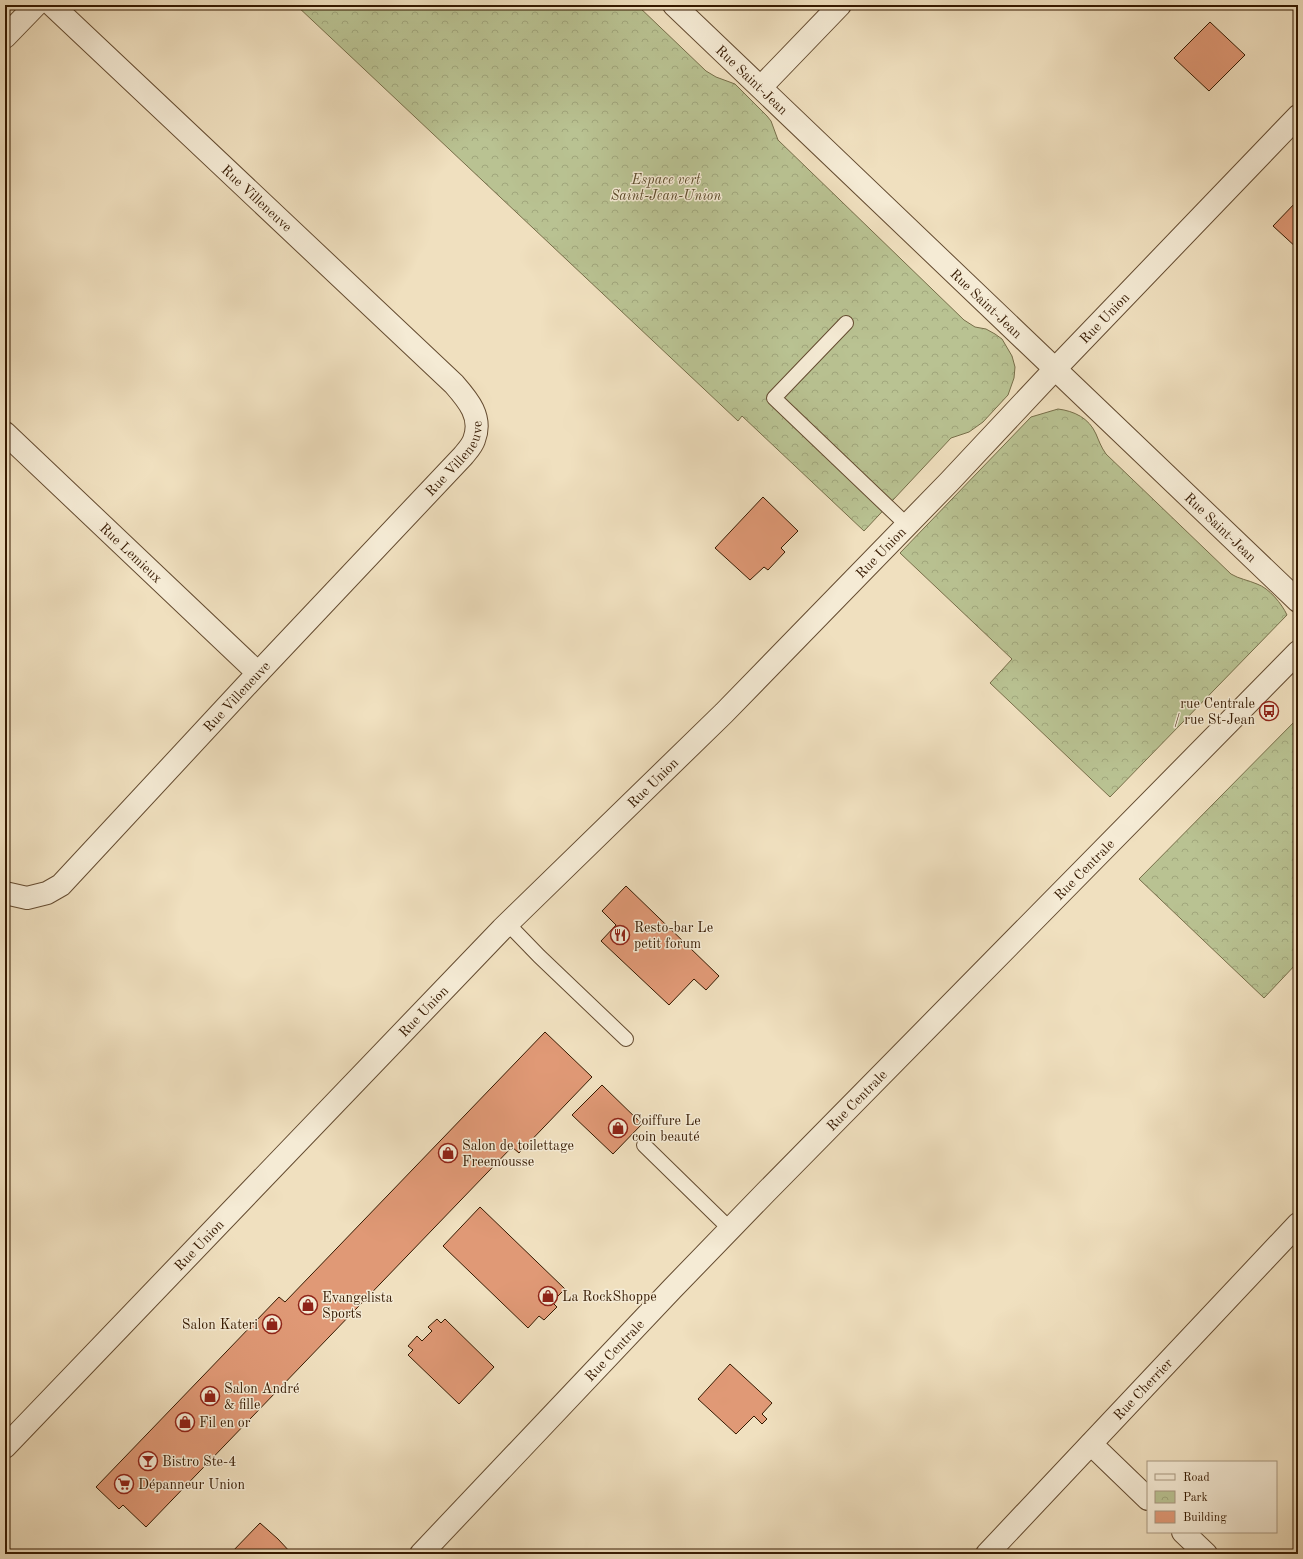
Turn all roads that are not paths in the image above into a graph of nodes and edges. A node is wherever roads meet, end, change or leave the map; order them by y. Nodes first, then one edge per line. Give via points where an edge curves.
1 (36, 5) edge
2 (52, 5) edge
3 (674, 5) edge
4 (840, 5) edge
5 (5, 37) edge
6 (761, 87) junction
7 (1298, 116) edge
8 (846, 323) dead end
9 (1055, 369) junction
10 (5, 433) edge
11 (907, 525) junction
12 (1298, 601) edge
13 (1298, 652) edge
14 (258, 672) junction
15 (5, 893) edge
16 (508, 924) junction
17 (626, 1039) dead end
18 (644, 1145) dead end
19 (1298, 1224) edge
20 (730, 1229) junction
21 (1091, 1444) junction
22 (5, 1447) edge
23 (1147, 1498) edge
24 (1184, 1533) edge
25 (421, 1554) edge
26 (987, 1554) edge
27 (1206, 1554) edge

1 - 5 street
2 - 14 street, Rue Villeneuve via 454,384 468,400 476,416 474,442 463,456
3 - 6 street, Rue Saint-Jean
4 - 6 street
6 - 9 street, Rue Saint-Jean
7 - 9 street, Rue Union
8 - 11 lane via 774,398
9 - 11 street, Rue Union
9 - 12 street, Rue Saint-Jean
10 - 14 street, Rue Lemieux
11 - 16 street, Rue Union via 724,713
13 - 20 street, Rue Centrale
14 - 15 street, Rue Villeneuve via 61,885 47,893 27,898
16 - 17 lane
16 - 22 street, Rue Union
18 - 20 lane
19 - 21 street, Rue Cherrier
20 - 25 street, Rue Centrale
21 - 23 street
21 - 26 street, Rue Cherrier
24 - 27 street

